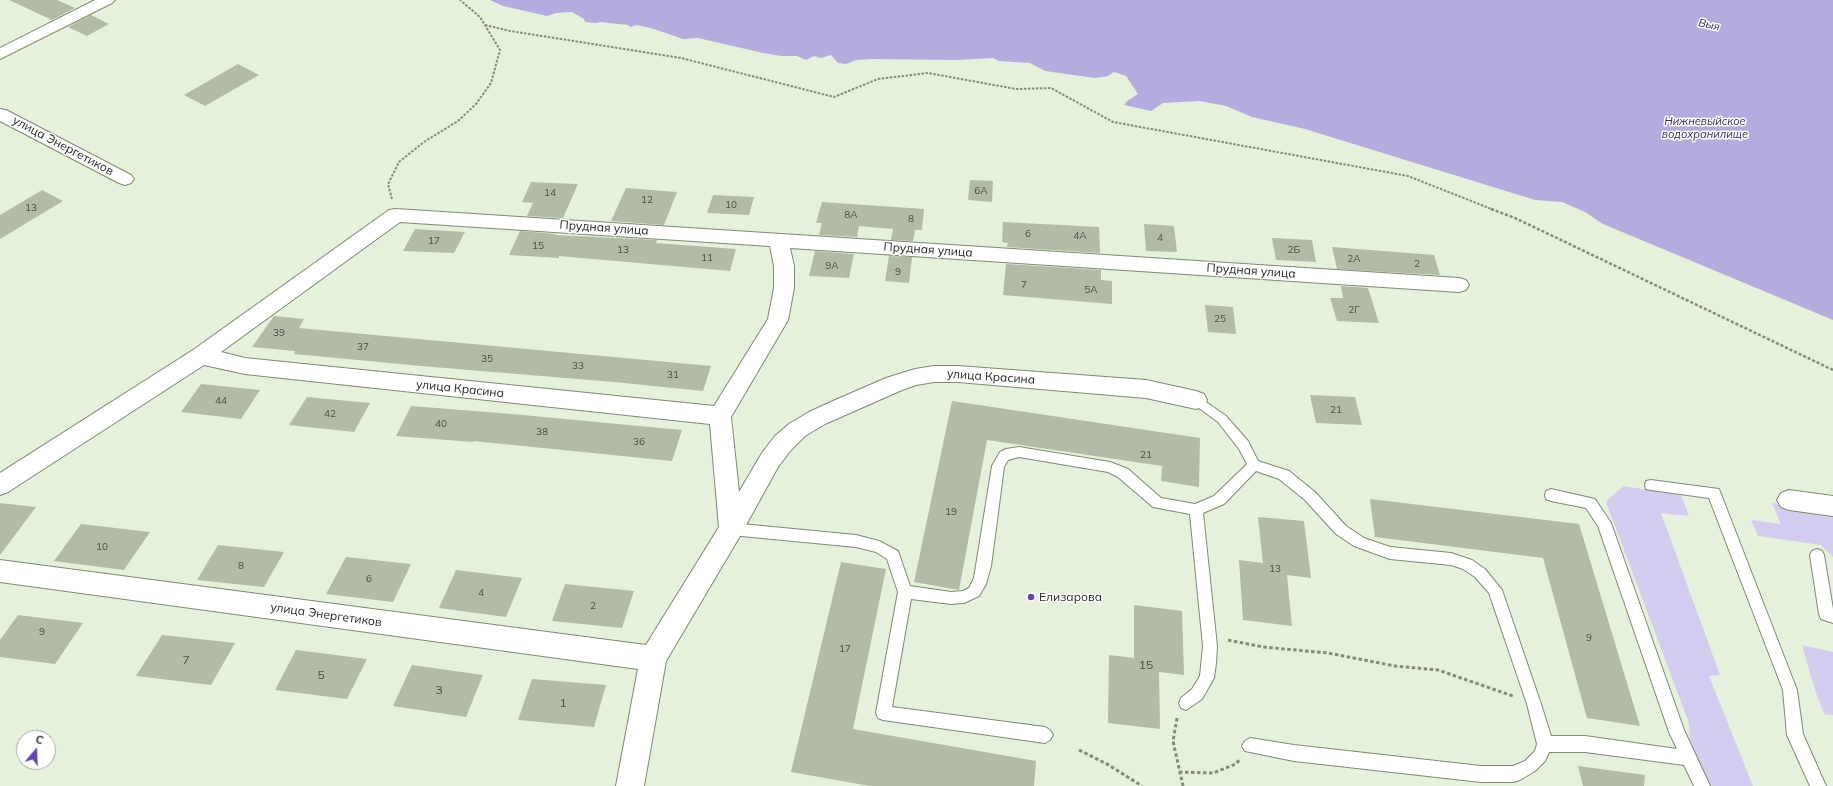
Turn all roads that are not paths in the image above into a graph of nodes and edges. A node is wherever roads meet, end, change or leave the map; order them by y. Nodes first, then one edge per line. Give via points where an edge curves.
1 (106, 0) edge
2 (0, 54) edge
3 (0, 114) edge
4 (125, 179) dead end
5 (779, 240) junction
6 (1459, 285) dead end
7 (201, 356) junction
8 (1196, 400) joint
9 (720, 416) junction
10 (1254, 465) junction
11 (0, 485) edge
12 (1651, 485) dead end
13 (1551, 495) dead end
14 (1789, 500) dead end
15 (1833, 506) edge
16 (1196, 510) junction
17 (731, 529) junction
18 (1817, 555) dead end
19 (0, 571) edge
20 (905, 592) junction
21 (1833, 616) edge
22 (653, 658) junction
23 (1186, 703) road end
24 (1045, 736) dead end
25 (1545, 744) junction
26 (1250, 746) road end
27 (1689, 758) junction
28 (630, 786) edge
29 (1702, 786) edge
30 (1818, 786) edge

1 - 2 street
3 - 4 street, улица Энергетиков
5 - 6 street, Прудная улица
5 - 7 street, Прудная улица via 396,215
5 - 9 street via 784,266 784,288 778,320
7 - 9 street, улица Красина via 246,366
7 - 11 street
8 - 10 lane via 1222,419 1244,445
8 - 17 street, улица Красина via 1146,389 958,374 915,377 841,407 797,430 770,460
9 - 17 street
10 - 16 lane via 1219,500
10 - 25 lane via 1284,475 1310,496 1341,530 1359,542 1390,553 1451,559 1480,572 1495,590
12 - 30 lane via 1714,493 1790,690 1795,735
13 - 27 lane via 1590,503 1604,523 1677,732
14 - 15 street
16 - 20 lane via 1158,503 1123,473 1110,467 1019,452 1010,453 1004,456 998,466 984,566 981,580 974,592 964,597 951,598
16 - 23 lane via 1210,658 1207,678 1197,694
17 - 20 lane via 856,541 879,547 893,555
17 - 22 street, улица Красина
18 - 21 lane via 1826,614
19 - 22 street, улица Энергетиков
20 - 24 lane via 882,713
22 - 28 street
25 - 26 lane via 1540,756 1514,774 1481,774
25 - 27 lane via 1585,744
27 - 29 lane

